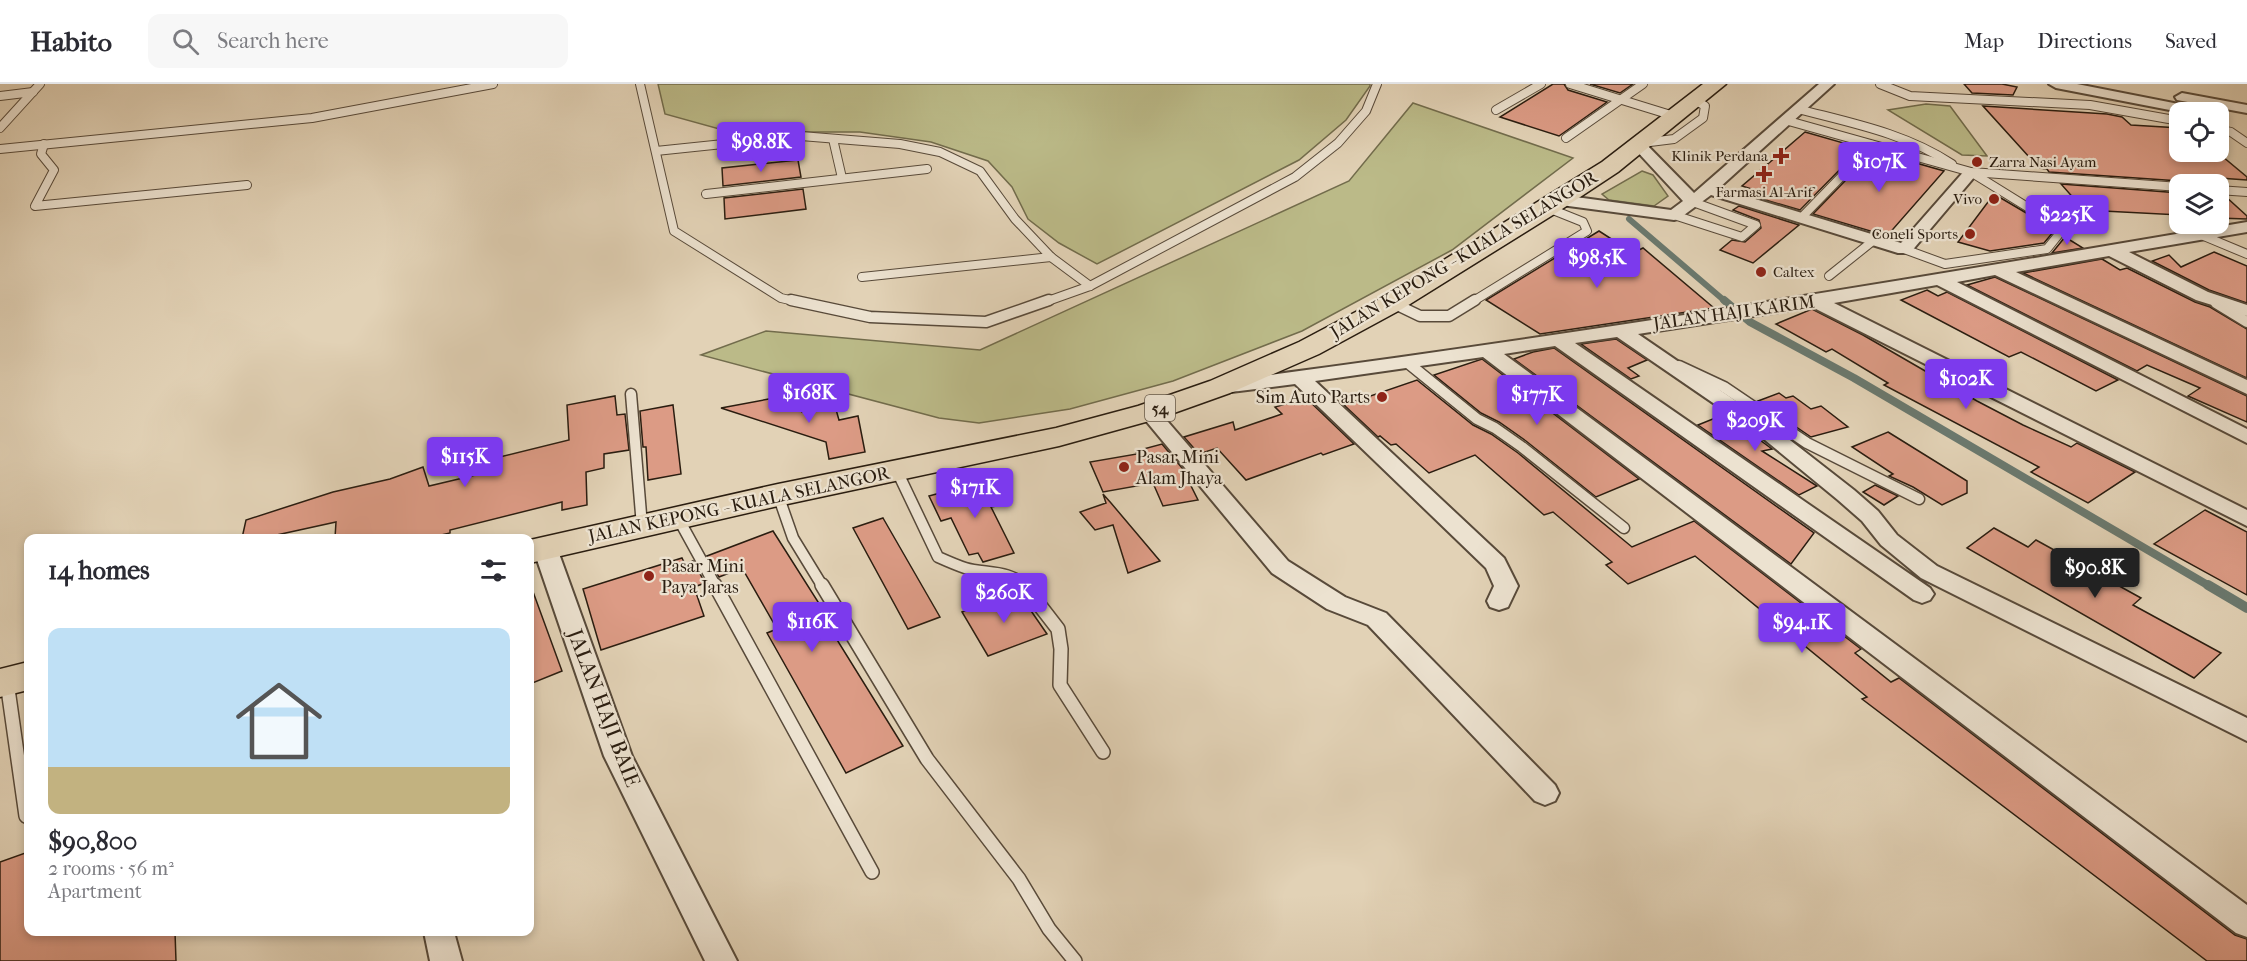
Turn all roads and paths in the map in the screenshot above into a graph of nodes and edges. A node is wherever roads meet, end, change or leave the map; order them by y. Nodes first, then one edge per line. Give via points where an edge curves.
1 (40, 84) edge
2 (493, 84) edge
3 (640, 84) edge
4 (1377, 84) edge
5 (1541, 84) edge
6 (1570, 84) edge
7 (1643, 84) edge
8 (1827, 84) edge
9 (1880, 84) edge
10 (2056, 84) edge
11 (2116, 84) edge
12 (33, 92) junction
13 (0, 96) edge
14 (1621, 100) junction
15 (1695, 100) edge
16 (2178, 102) edge
17 (2119, 103) junction
18 (2169, 106) edge
19 (2229, 109) edge
20 (2247, 109) edge
21 (1496, 110) dead end
22 (1798, 110) junction
23 (2169, 118) edge
24 (2229, 118) edge
25 (1785, 120) junction
26 (2247, 122) edge
27 (0, 128) edge
28 (2229, 132) edge
29 (1566, 138) dead end
30 (833, 139) junction
31 (2247, 143) edge
32 (44, 144) junction
33 (1638, 144) junction
34 (1872, 145) junction
35 (0, 148) edge
36 (656, 151) junction
37 (1953, 167) junction
38 (927, 169) dead end
39 (1971, 172) junction
40 (842, 178) junction
41 (247, 184) dead end
42 (2169, 186) edge
43 (1707, 189) junction
44 (2229, 191) edge
45 (2247, 192) edge
46 (706, 194) dead end
47 (1693, 202) junction
48 (1555, 204) junction
49 (1674, 215) junction
50 (1801, 218) junction
51 (2247, 227) edge
52 (2229, 230) edge
53 (2199, 234) joint
54 (1874, 240) junction
55 (1904, 249) junction
56 (2109, 249) junction
57 (2247, 254) edge
58 (1051, 257) junction
59 (1996, 269) junction
60 (1829, 276) dead end
61 (862, 278) dead end
62 (1938, 279) junction
63 (1090, 286) junction
64 (2202, 296) junction
65 (1815, 301) junction
66 (1393, 303) junction
67 (2247, 310) edge
68 (2247, 322) edge
69 (1620, 330) junction
70 (1557, 339) junction
71 (1486, 350) junction
72 (1408, 363) junction
73 (1670, 364) junction
74 (1300, 378) junction
75 (1220, 387) junction
76 (2247, 388) edge
77 (631, 394) dead end
78 (1149, 412) junction
79 (2247, 437) edge
80 (897, 471) junction
81 (778, 495) junction
82 (1919, 499) dead end
83 (678, 518) junction
84 (2247, 519) edge
85 (642, 526) junction
86 (1624, 528) dead end
87 (537, 550) edge
88 (1922, 594) dead end
89 (1498, 601) dead end
90 (12, 680) edge
91 (2247, 730) edge
92 (1103, 752) dead end
93 (1545, 793) dead end
94 (24, 797) edge
95 (872, 872) dead end
96 (2247, 923) edge
97 (441, 936) edge
98 (446, 961) edge
99 (721, 961) edge
100 (1075, 961) edge

1 - 12 lane
2 - 32 lane via 312,118
3 - 36 lane
4 - 63 lane via 1366,111 1338,144 1295,177
5 - 21 lane
6 - 14 lane
7 - 14 lane
8 - 22 street
9 - 17 lane via 1910,96
10 - 17 street
11 - 16 street
12 - 13 lane
12 - 27 lane
14 - 15 lane
14 - 29 lane
15 - 33 highway, JALAN KEPONG - KUALA SELANGOR / 54
17 - 18 street
17 - 23 lane
19 - 20 street
22 - 25 street
22 - 37 lane via 1918,145 1935,152
24 - 26 street
25 - 34 lane
25 - 43 street
28 - 31 lane
30 - 36 lane via 801,136
30 - 40 lane
30 - 58 lane via 930,150 980,171 1015,219
32 - 35 lane
32 - 41 lane via 41,154 54,170 35,206
33 - 47 street
33 - 48 highway, JALAN KEPONG - KUALA SELANGOR / 54
34 - 37 lane
34 - 50 lane
36 - 63 lane via 674,231 781,298 870,317 986,322
37 - 39 lane
38 - 40 lane
39 - 42 lane
39 - 55 street
39 - 55 lane via 2063,229 2047,249 1945,264
40 - 46 lane
43 - 47 street
43 - 50 street
44 - 45 lane
47 - 49 street
47 - 49 lane via 1756,225 1742,237
48 - 49 street
48 - 66 highway, JALAN KEPONG - KUALA SELANGOR / 54
48 - 66 lane via 1583,222 1587,231 1449,316 1420,316
50 - 54 street
51 - 52 street, JALAN HAJI KARIM
53 - 56 street, JALAN HAJI KARIM
53 - 57 lane
54 - 55 street
54 - 60 lane
56 - 59 street, JALAN HAJI KARIM
56 - 64 street
58 - 61 lane
58 - 63 lane
59 - 62 street, JALAN HAJI KARIM
59 - 76 street
62 - 65 street, JALAN HAJI KARIM
62 - 79 street
64 - 67 street
64 - 68 lane
65 - 69 street, JALAN HAJI KARIM
65 - 84 street
66 - 75 highway, JALAN KEPONG - KUALA SELANGOR / 54 via 1309,348
69 - 70 street, JALAN HAJI KARIM
69 - 73 street
70 - 71 street, JALAN HAJI KARIM
70 - 88 street
71 - 72 street, JALAN HAJI KARIM
71 - 96 street
72 - 74 street, JALAN HAJI KARIM
72 - 86 lane
73 - 82 lane via 1699,372 1794,435
73 - 91 street via 1761,427 1846,495 1889,540 1929,572
74 - 75 street, JALAN HAJI KARIM
74 - 89 street via 1496,564 1506,586
75 - 78 highway, JALAN KEPONG - KUALA SELANGOR / 54
77 - 85 lane
78 - 80 highway, JALAN KEPONG - KUALA SELANGOR / 54 via 1059,437
78 - 93 street via 1280,567 1336,603 1377,619
80 - 81 highway, JALAN KEPONG - KUALA SELANGOR / 54
80 - 92 lane via 938,557 967,569 1000,573 1022,583 1058,629 1060,685
81 - 83 highway, JALAN KEPONG - KUALA SELANGOR / 54
81 - 100 lane via 793,538 927,759 1019,879 1049,929
83 - 85 highway, JALAN KEPONG - KUALA SELANGOR / 54
83 - 95 lane
85 - 87 highway, JALAN KEPONG - KUALA SELANGOR / 54
87 - 99 street, JALAN HAJI BAIE via 618,756
90 - 94 lane
97 - 98 street

